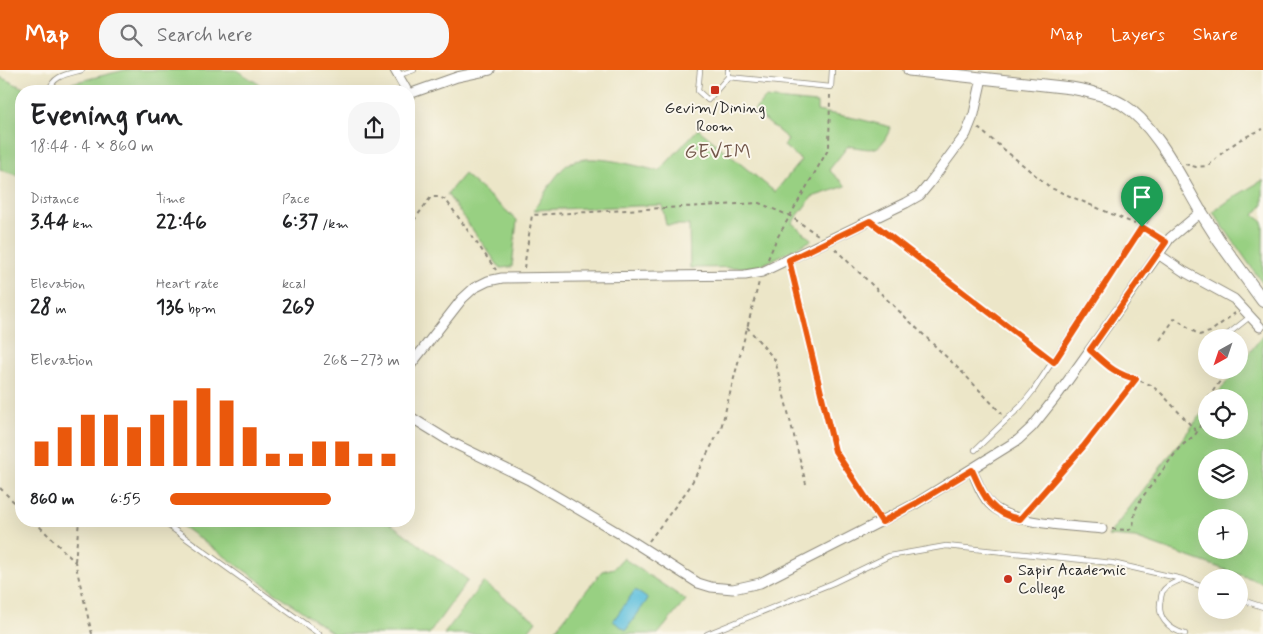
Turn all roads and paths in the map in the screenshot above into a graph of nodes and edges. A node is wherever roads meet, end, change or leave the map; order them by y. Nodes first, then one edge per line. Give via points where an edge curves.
1 (82, 70) edge
2 (414, 70) edge
3 (486, 70) edge
4 (700, 70) edge
5 (728, 70) edge
6 (832, 70) edge
7 (909, 70) edge
8 (397, 73) edge
9 (728, 77) junction
10 (982, 78) junction
11 (51, 85) edge
12 (404, 85) edge
13 (830, 87) junction
14 (415, 91) edge
15 (971, 122) junction
16 (1263, 129) edge
17 (1169, 159) junction
18 (1201, 212) junction
19 (1150, 214) dead end
20 (415, 219) edge
21 (870, 221) junction
22 (1142, 227) junction
23 (1166, 242) junction
24 (1158, 254) junction
25 (789, 260) junction
26 (762, 272) junction
27 (502, 278) junction
28 (1263, 301) edge
29 (1243, 307) junction
30 (1251, 316) junction
31 (747, 327) junction
32 (1260, 327) dead end
33 (1234, 329) edge
34 (1160, 340) dead end
35 (1090, 350) junction
36 (415, 359) edge
37 (1054, 362) junction
38 (1136, 379) junction
39 (415, 420) edge
40 (1198, 429) edge
41 (1197, 432) junction
42 (975, 450) dead end
43 (972, 470) junction
44 (806, 484) dead end
45 (0, 488) edge
46 (15, 503) edge
47 (1020, 519) junction
48 (882, 522) junction
49 (40, 527) edge
50 (78, 527) edge
51 (170, 527) edge
52 (1102, 529) joint
53 (644, 548) junction
54 (75, 562) junction
55 (1182, 579) junction
56 (1198, 585) edge
57 (1248, 602) edge
58 (1263, 607) edge
59 (92, 634) edge
60 (319, 634) edge
61 (707, 634) edge
62 (1185, 634) edge

1 - 11 lane via 63,75
2 - 8 lane
3 - 14 street
4 - 9 lane via 698,92 708,100
5 - 9 lane
6 - 13 lane
7 - 10 street
8 - 12 street
9 - 13 lane
10 - 15 street
10 - 17 street via 1071,88 1112,99 1128,108 1147,126
13 - 26 path via 829,148 776,240
15 - 21 street via 966,134 920,195
15 - 22 path via 1051,188
16 - 17 path via 1240,139 1208,166 1196,167
17 - 18 street
18 - 23 street
18 - 28 main road
19 - 22 lane
20 - 27 path via 431,198 446,200
21 - 25 street
21 - 37 path
22 - 23 lane
22 - 37 lane
23 - 24 street
24 - 29 street
24 - 35 street
25 - 26 street
25 - 48 path via 835,451
26 - 27 street via 745,275
26 - 31 path
27 - 36 street via 488,280 462,299
29 - 30 street
29 - 34 path via 1210,332 1198,335 1175,318
30 - 32 street
30 - 33 lane
31 - 44 path via 776,360
31 - 53 path via 722,428 689,488
35 - 38 path via 1121,376
35 - 43 street via 1032,427
37 - 42 lane via 1020,406
38 - 41 path via 1162,394
38 - 47 path via 1083,447
39 - 53 street via 451,442 529,480
40 - 41 path
41 - 52 path via 1180,447 1141,499 1133,526 1129,530
43 - 47 street via 988,503 1004,514
43 - 48 street
45 - 46 path
47 - 52 street
48 - 53 street via 760,583 733,589 698,582
49 - 54 path
50 - 54 path
51 - 60 lane
54 - 59 path
55 - 56 lane
55 - 61 lane via 1112,563 946,546 889,556 833,583
55 - 62 lane via 1163,591 1159,604 1166,625
57 - 58 lane

